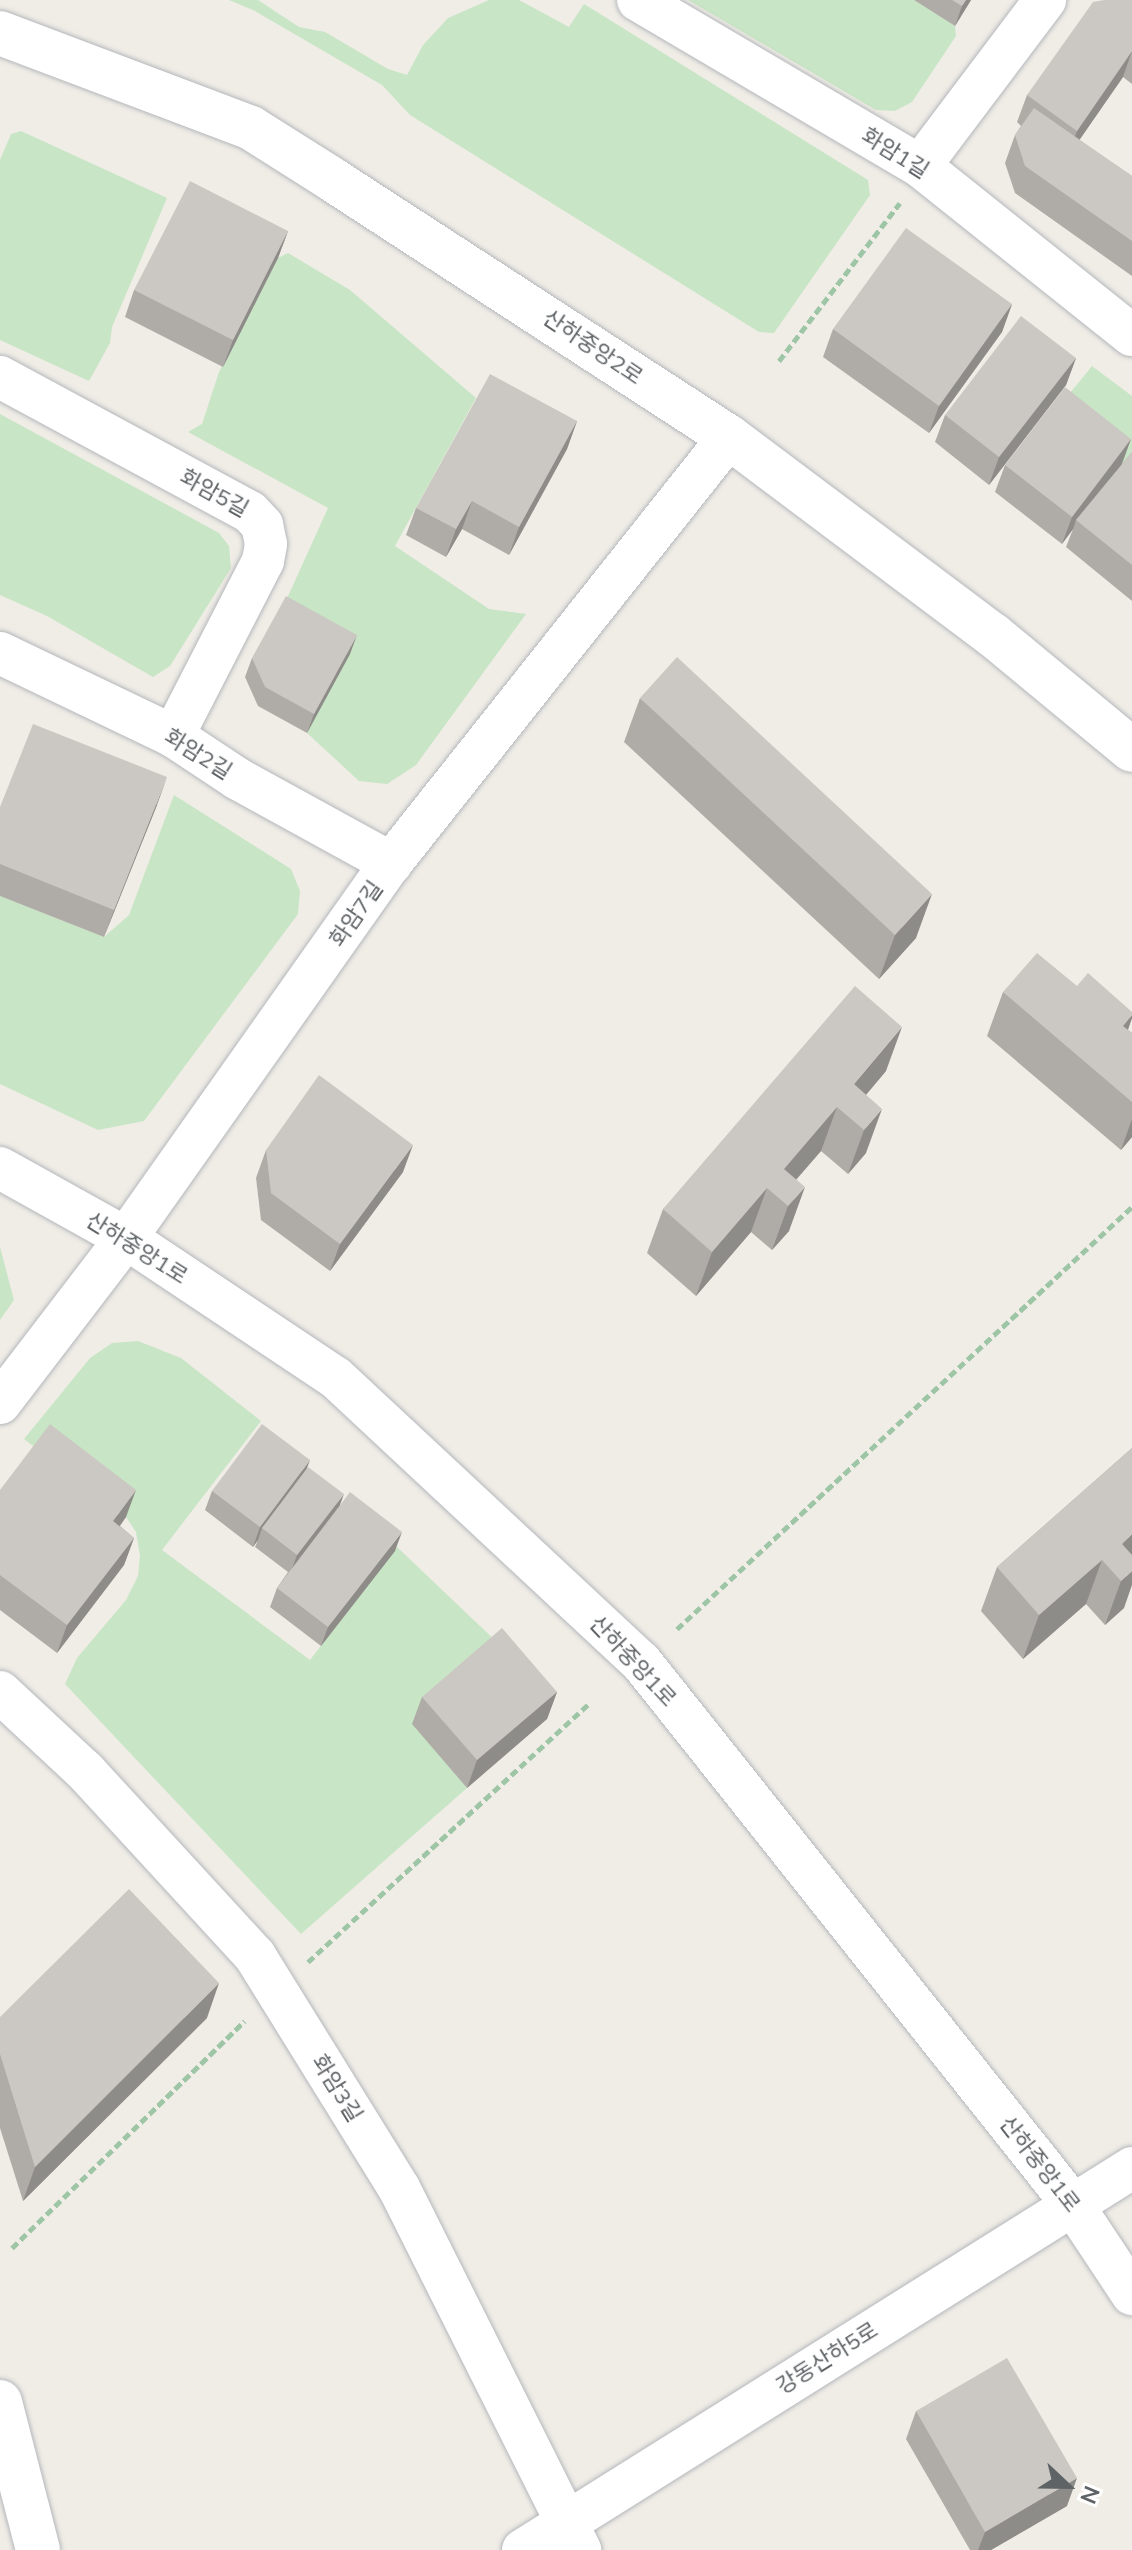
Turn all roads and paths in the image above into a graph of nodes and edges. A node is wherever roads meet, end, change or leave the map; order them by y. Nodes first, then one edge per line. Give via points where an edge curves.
1 (638, 0) edge
2 (1045, 0) edge
3 (0, 33) edge
4 (920, 166) junction
5 (900, 202) dead end
6 (1132, 335) edge
7 (779, 361) dead end
8 (0, 377) edge
9 (729, 437) junction
10 (0, 653) edge
11 (173, 736) junction
12 (1132, 750) edge
13 (391, 863) junction
14 (0, 1168) edge
15 (1132, 1207) edge
16 (126, 1238) junction
17 (0, 1403) edge
18 (677, 1629) dead end
19 (0, 1692) edge
20 (590, 1703) dead end
21 (306, 1965) dead end
22 (255, 2012) dead end
23 (1132, 2168) edge
24 (1073, 2205) junction
25 (12, 2248) dead end
26 (1132, 2294) edge
27 (0, 2402) edge
28 (572, 2536) edge
29 (38, 2550) edge
30 (523, 2550) edge

1 - 4 street, 화암1길
2 - 4 street
3 - 9 main road, 산하중앙2로 via 251,128
4 - 6 street, 화암1길
5 - 7 path
8 - 11 street, 화암5길 via 250,512 262,525 264,558
9 - 12 main road, 산하중앙2로 via 993,635
9 - 13 street, 화암7길
10 - 11 street, 화암2길
11 - 13 street, 화암2길 via 238,779
13 - 16 street, 화암7길
14 - 16 street, 산하중앙1로
15 - 18 path
16 - 17 street, 화암7길
16 - 24 street, 산하중앙1로 via 336,1378 641,1662
19 - 28 street, 화암3길 via 85,1771 255,1956 399,2188
20 - 21 path
22 - 25 path
23 - 24 street, 강동산하5로
24 - 26 street, 산하중앙1로
24 - 28 street, 강동산하5로
27 - 29 main road
28 - 30 street, 강동산하5로

